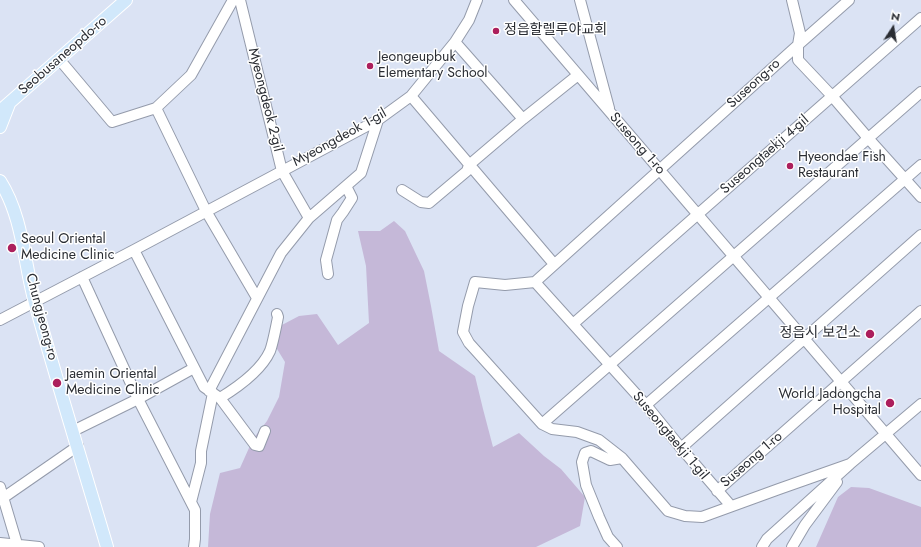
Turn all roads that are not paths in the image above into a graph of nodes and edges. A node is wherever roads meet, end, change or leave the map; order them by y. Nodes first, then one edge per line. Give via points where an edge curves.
1 (126, 0) edge
2 (233, 0) edge
3 (240, 0) edge
4 (477, 0) edge
5 (514, 0) edge
6 (580, 0) edge
7 (792, 0) edge
8 (849, 0) edge
9 (921, 18) edge
10 (455, 42) junction
11 (798, 45) junction
12 (59, 59) junction
13 (578, 74) junction
14 (921, 92) edge
15 (411, 96) junction
16 (832, 96) junction
17 (10, 102) junction
18 (156, 108) junction
19 (0, 111) edge
20 (610, 112) junction
21 (523, 119) junction
22 (378, 120) junction
23 (0, 127) edge
24 (868, 138) junction
25 (470, 165) junction
26 (921, 165) edge
27 (660, 170) junction
28 (282, 171) junction
29 (904, 179) junction
30 (0, 181) edge
31 (346, 186) junction
32 (402, 190) dead end
33 (921, 197) edge
34 (206, 211) junction
35 (697, 214) junction
36 (309, 218) junction
37 (921, 235) edge
38 (134, 250) junction
39 (734, 256) junction
40 (554, 264) junction
41 (328, 274) dead end
42 (82, 277) junction
43 (535, 282) junction
44 (256, 298) junction
45 (769, 298) junction
46 (34, 301) junction
47 (921, 311) edge
48 (277, 314) dead end
49 (0, 320) edge
50 (573, 324) junction
51 (804, 338) junction
52 (609, 365) junction
53 (194, 368) junction
54 (841, 381) junction
55 (214, 394) junction
56 (138, 399) junction
57 (921, 404) edge
58 (646, 405) junction
59 (542, 424) junction
60 (265, 431) dead end
61 (73, 432) junction
62 (886, 434) junction
63 (78, 446) junction
64 (681, 448) junction
65 (622, 458) junction
66 (850, 464) junction
67 (921, 475) edge
68 (0, 487) edge
69 (717, 490) junction
70 (2, 499) edge
71 (191, 502) junction
72 (731, 506) junction
73 (0, 542) edge
74 (17, 544) junction
75 (39, 547) edge
76 (107, 547) edge
77 (194, 547) edge
78 (617, 547) edge
79 (762, 547) edge
80 (792, 547) edge

1 - 12 main road, Seobusaneopdo-ro
2 - 18 street via 192,74
3 - 28 street, Myeongdeok 2-gil
4 - 10 street, Myeongdeok 1-gil via 469,20
5 - 13 street, Suseong 1-ro
6 - 20 street
7 - 11 street via 800,33
8 - 11 street, Suseong-ro
9 - 16 street, Suseongtaekji 4-gil
10 - 15 street, Myeongdeok 1-gil
10 - 21 street
11 - 16 street via 798,60
11 - 27 street, Suseong-ro
12 - 17 main road, Seobusaneopdo-ro
12 - 18 street via 112,122
13 - 20 street, Suseong 1-ro
13 - 21 street
14 - 24 street
15 - 22 street, Myeongdeok 1-gil
15 - 25 street
16 - 24 street
16 - 35 street, Suseongtaekji 4-gil
17 - 19 main road, Seobusaneopdo-ro
17 - 23 main road
18 - 34 street
20 - 27 street, Suseong 1-ro
21 - 25 street
22 - 28 street, Myeongdeok 1-gil
22 - 31 street via 361,173
24 - 29 street
24 - 39 street
25 - 32 street via 467,171 429,203 421,202
25 - 40 street
26 - 29 street
27 - 35 street, Suseong 1-ro
27 - 40 street
28 - 34 street, Myeongdeok 1-gil
28 - 36 street, Myeongdeok 2-gil
29 - 33 street
29 - 45 street
30 - 46 main road, Chungjeong-ro via 17,222
31 - 36 street
31 - 41 street via 352,198 337,220 326,260
34 - 38 street, Myeongdeok 1-gil
34 - 44 street
35 - 39 street, Suseong 1-ro
35 - 50 street
36 - 44 street via 281,253
37 - 51 street
38 - 42 street, Myeongdeok 1-gil
38 - 53 street
39 - 45 street, Suseong 1-ro
39 - 52 street
40 - 43 street
42 - 46 street, Myeongdeok 1-gil
42 - 56 street
43 - 50 street, Suseongtaekji 1-gil
43 - 59 street via 505,285 475,282 463,332 469,343
44 - 55 street via 230,351
45 - 51 street, Suseong 1-ro
45 - 58 street
46 - 49 street, Myeongdeok 1-gil
46 - 61 main road, Chungjeong-ro
47 - 54 street, Suseong 1-ro
48 - 55 street via 270,351 261,366 239,386
50 - 52 street, Suseongtaekji 1-gil
51 - 54 street, Suseong 1-ro
51 - 64 street
52 - 58 street, Suseongtaekji 1-gil
52 - 59 street
53 - 55 street via 204,387
53 - 56 street
54 - 62 street, Suseong 1-ro
54 - 69 street, Suseong 1-ro
55 - 60 street via 255,445 259,446
55 - 71 street
56 - 61 street
56 - 71 street
57 - 62 street
58 - 64 street, Suseongtaekji 1-gil
59 - 65 street via 552,429 577,432 599,440
61 - 63 main road, Chungjeong-ro
62 - 66 street
62 - 67 street, Suseong 1-ro
63 - 70 street
63 - 76 main road, Chungjeong-ro
64 - 69 street, Suseongtaekji 1-gil
65 - 72 street via 668,511 702,517
65 - 78 street via 610,460 591,451 585,453 582,462 592,502 608,537
66 - 72 street
66 - 79 street via 767,539
66 - 80 street
68 - 70 street
69 - 72 street, Suseongtaekji 1-gil
70 - 74 street
71 - 77 street via 195,510
73 - 74 street
74 - 75 street

